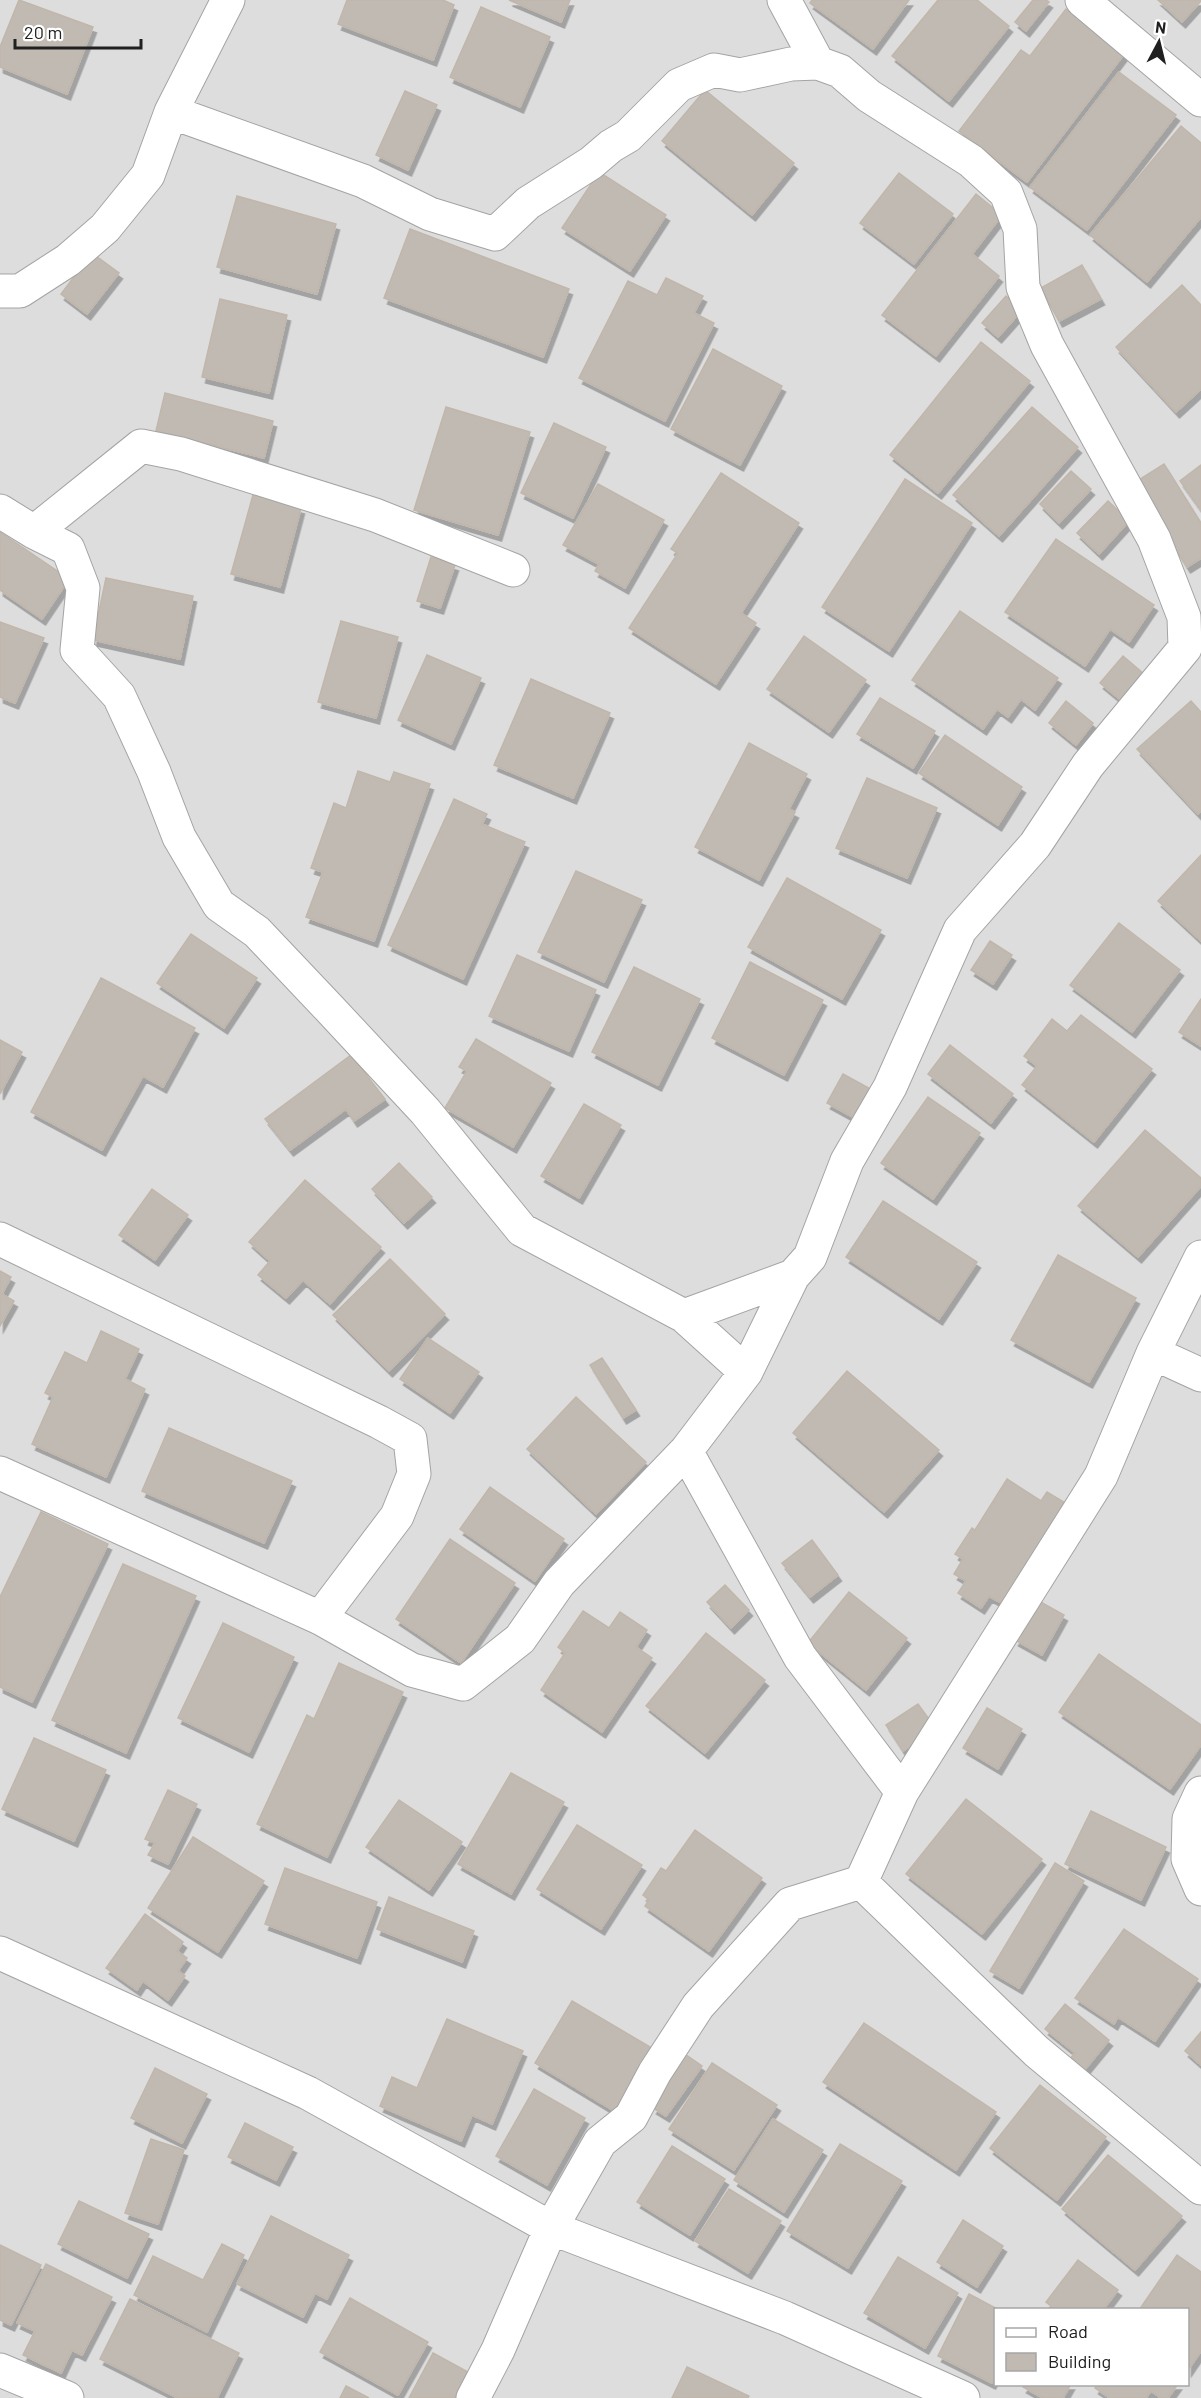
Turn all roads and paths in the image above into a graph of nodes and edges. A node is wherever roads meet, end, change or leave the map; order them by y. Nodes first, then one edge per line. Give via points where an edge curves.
1 (228, 0) edge
2 (784, 0) edge
3 (1082, 0) edge
4 (818, 63) junction
5 (1201, 100) edge
6 (171, 112) junction
7 (0, 291) edge
8 (0, 511) edge
9 (33, 532) junction
10 (513, 570) dead end
11 (0, 1239) edge
12 (1201, 1257) edge
13 (793, 1276) junction
14 (684, 1316) junction
15 (1153, 1353) junction
16 (746, 1372) junction
17 (1201, 1375) edge
18 (686, 1451) junction
19 (0, 1473) edge
20 (320, 1618) junction
21 (902, 1792) junction
22 (1201, 1793) edge
23 (861, 1882) junction
24 (1201, 1888) edge
25 (0, 1953) edge
26 (1201, 2188) edge
27 (551, 2228) junction
28 (0, 2370) edge
29 (67, 2398) edge
30 (473, 2398) edge
31 (963, 2398) edge

1 - 6 street
2 - 4 street
3 - 5 street
4 - 6 street via 791,64 740,75 714,70 679,85 628,136 528,203 495,234 430,214 363,181
4 - 13 street via 840,71 869,96 971,161 1006,193 1020,229 1023,287 1047,345 1155,539 1184,618 1185,648 1088,765 1035,845 960,930 890,1087 847,1161 810,1257
6 - 7 street via 148,175 105,228 68,260 20,291
8 - 9 street
9 - 10 street via 141,446 181,454 375,515
9 - 14 street via 68,549 83,588 77,650 119,696 179,837 219,905 257,932 329,1008 425,1111 522,1230
11 - 20 street via 410,1440 414,1474 397,1516
12 - 15 street
13 - 14 street
13 - 16 street
14 - 16 street
15 - 17 street
15 - 21 street via 1101,1476
16 - 18 street
18 - 20 street via 559,1583 520,1639 463,1684 412,1670
18 - 21 street via 800,1657
19 - 20 street
21 - 23 street
22 - 24 street via 1189,1819 1188,1859
23 - 26 street via 1036,2051
23 - 27 street via 790,1904 743,1954 698,2006 631,2117 600,2142
25 - 27 street via 308,2093
27 - 30 street
27 - 31 street via 785,2318
28 - 29 street

